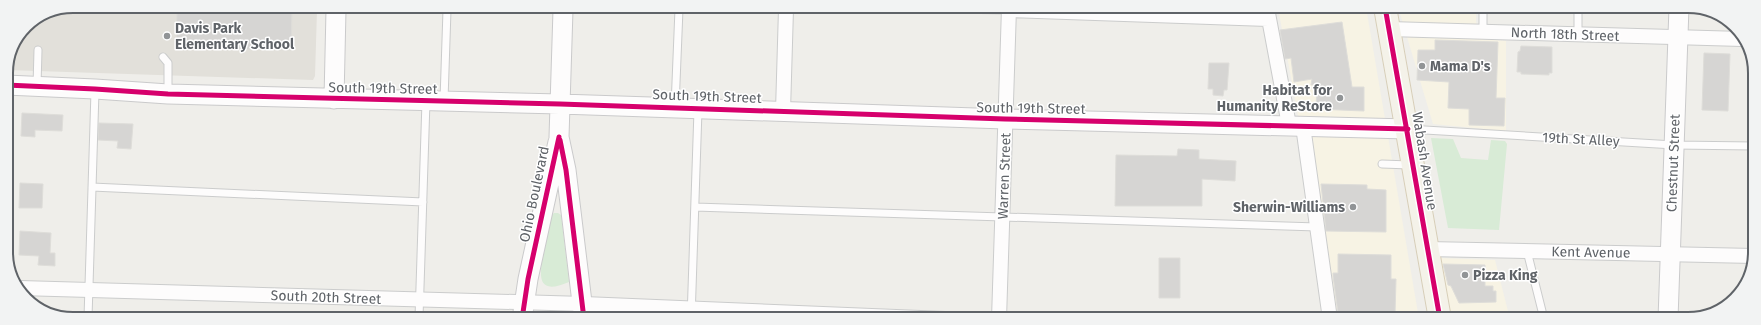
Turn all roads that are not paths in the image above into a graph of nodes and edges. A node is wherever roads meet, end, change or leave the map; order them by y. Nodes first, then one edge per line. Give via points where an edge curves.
1 (336, 13) edge
2 (447, 13) edge
3 (562, 13) edge
4 (679, 13) edge
5 (786, 13) edge
6 (1009, 13) edge
7 (1268, 13) edge
8 (1386, 13) edge
9 (1483, 13) edge
10 (1578, 13) edge
11 (1679, 13) edge
12 (1389, 29) junction
13 (1483, 32) junction
14 (1578, 35) junction
15 (1678, 37) junction
16 (1737, 39) edge
17 (38, 50) dead end
18 (163, 57) dead end
19 (13, 86) edge
20 (37, 86) junction
21 (95, 88) junction
22 (168, 94) junction
23 (334, 99) junction
24 (435, 101) junction
25 (560, 104) junction
26 (675, 107) junction
27 (698, 108) junction
28 (783, 111) junction
29 (1005, 120) junction
30 (1296, 126) junction
31 (1408, 129) junction
32 (559, 137) junction
33 (1674, 144) junction
34 (1748, 146) edge
35 (1382, 164) dead end
36 (1414, 165) junction
37 (92, 187) junction
38 (423, 202) junction
39 (695, 207) junction
40 (1002, 216) junction
41 (1317, 227) junction
42 (1427, 249) junction
43 (1527, 251) junction
44 (1670, 253) junction
45 (1748, 256) edge
46 (24, 288) edge
47 (89, 290) junction
48 (420, 300) junction
49 (523, 310) edge
50 (584, 311) edge
51 (88, 312) edge
52 (419, 312) edge
53 (620, 312) edge
54 (691, 312) edge
55 (999, 312) edge
56 (1329, 312) edge
57 (1439, 312) edge
58 (1542, 312) edge
59 (1668, 312) edge

1 - 23 street
2 - 24 lane
3 - 25 street
4 - 26 lane
5 - 28 street
6 - 29 street, Warren Street
7 - 30 street
8 - 12 main road, Wabash Avenue
9 - 13 lane
10 - 14 lane
11 - 15 street, Chestnut Street
12 - 13 street, North 18th Street
12 - 31 main road, Wabash Avenue
13 - 14 street, North 18th Street
14 - 15 street, North 18th Street
15 - 16 street, North 18th Street
15 - 33 street, Chestnut Street
17 - 20 lane
18 - 22 lane via 168,63
19 - 20 street, South 19th Street
20 - 21 street, South 19th Street
21 - 22 street, South 19th Street
21 - 37 lane
22 - 23 street, South 19th Street
23 - 24 street, South 19th Street
24 - 25 street, South 19th Street
24 - 38 lane
25 - 26 street, South 19th Street
25 - 32 street
26 - 27 street, South 19th Street
27 - 28 street, South 19th Street
27 - 39 lane
28 - 29 street, South 19th Street
29 - 30 street, South 19th Street
29 - 40 street, Warren Street
30 - 31 street, South 19th Street
30 - 41 street via 1313,165
31 - 33 lane, 19th St Alley
31 - 36 main road, Wabash Avenue
32 - 49 street, Ohio Boulevard
32 - 50 street, Ohio Boulevard via 566,170
33 - 34 lane, 19th St Alley
33 - 44 street, Chestnut Street
35 - 36 lane
36 - 42 main road, Wabash Avenue
37 - 38 lane
37 - 47 lane
38 - 48 lane
39 - 40 lane
39 - 54 lane
40 - 41 lane
40 - 55 street, Warren Street
41 - 56 street
42 - 43 street, Kent Avenue
42 - 57 main road, Wabash Avenue
43 - 44 street, Kent Avenue
43 - 58 lane
44 - 45 street, Kent Avenue
44 - 59 street, Chestnut Street
46 - 47 street, South 20th Street
47 - 48 street, South 20th Street
47 - 51 lane
48 - 49 street, South 20th Street
48 - 52 lane
49 - 50 street, South 20th Street
50 - 53 street, South 20th Street

